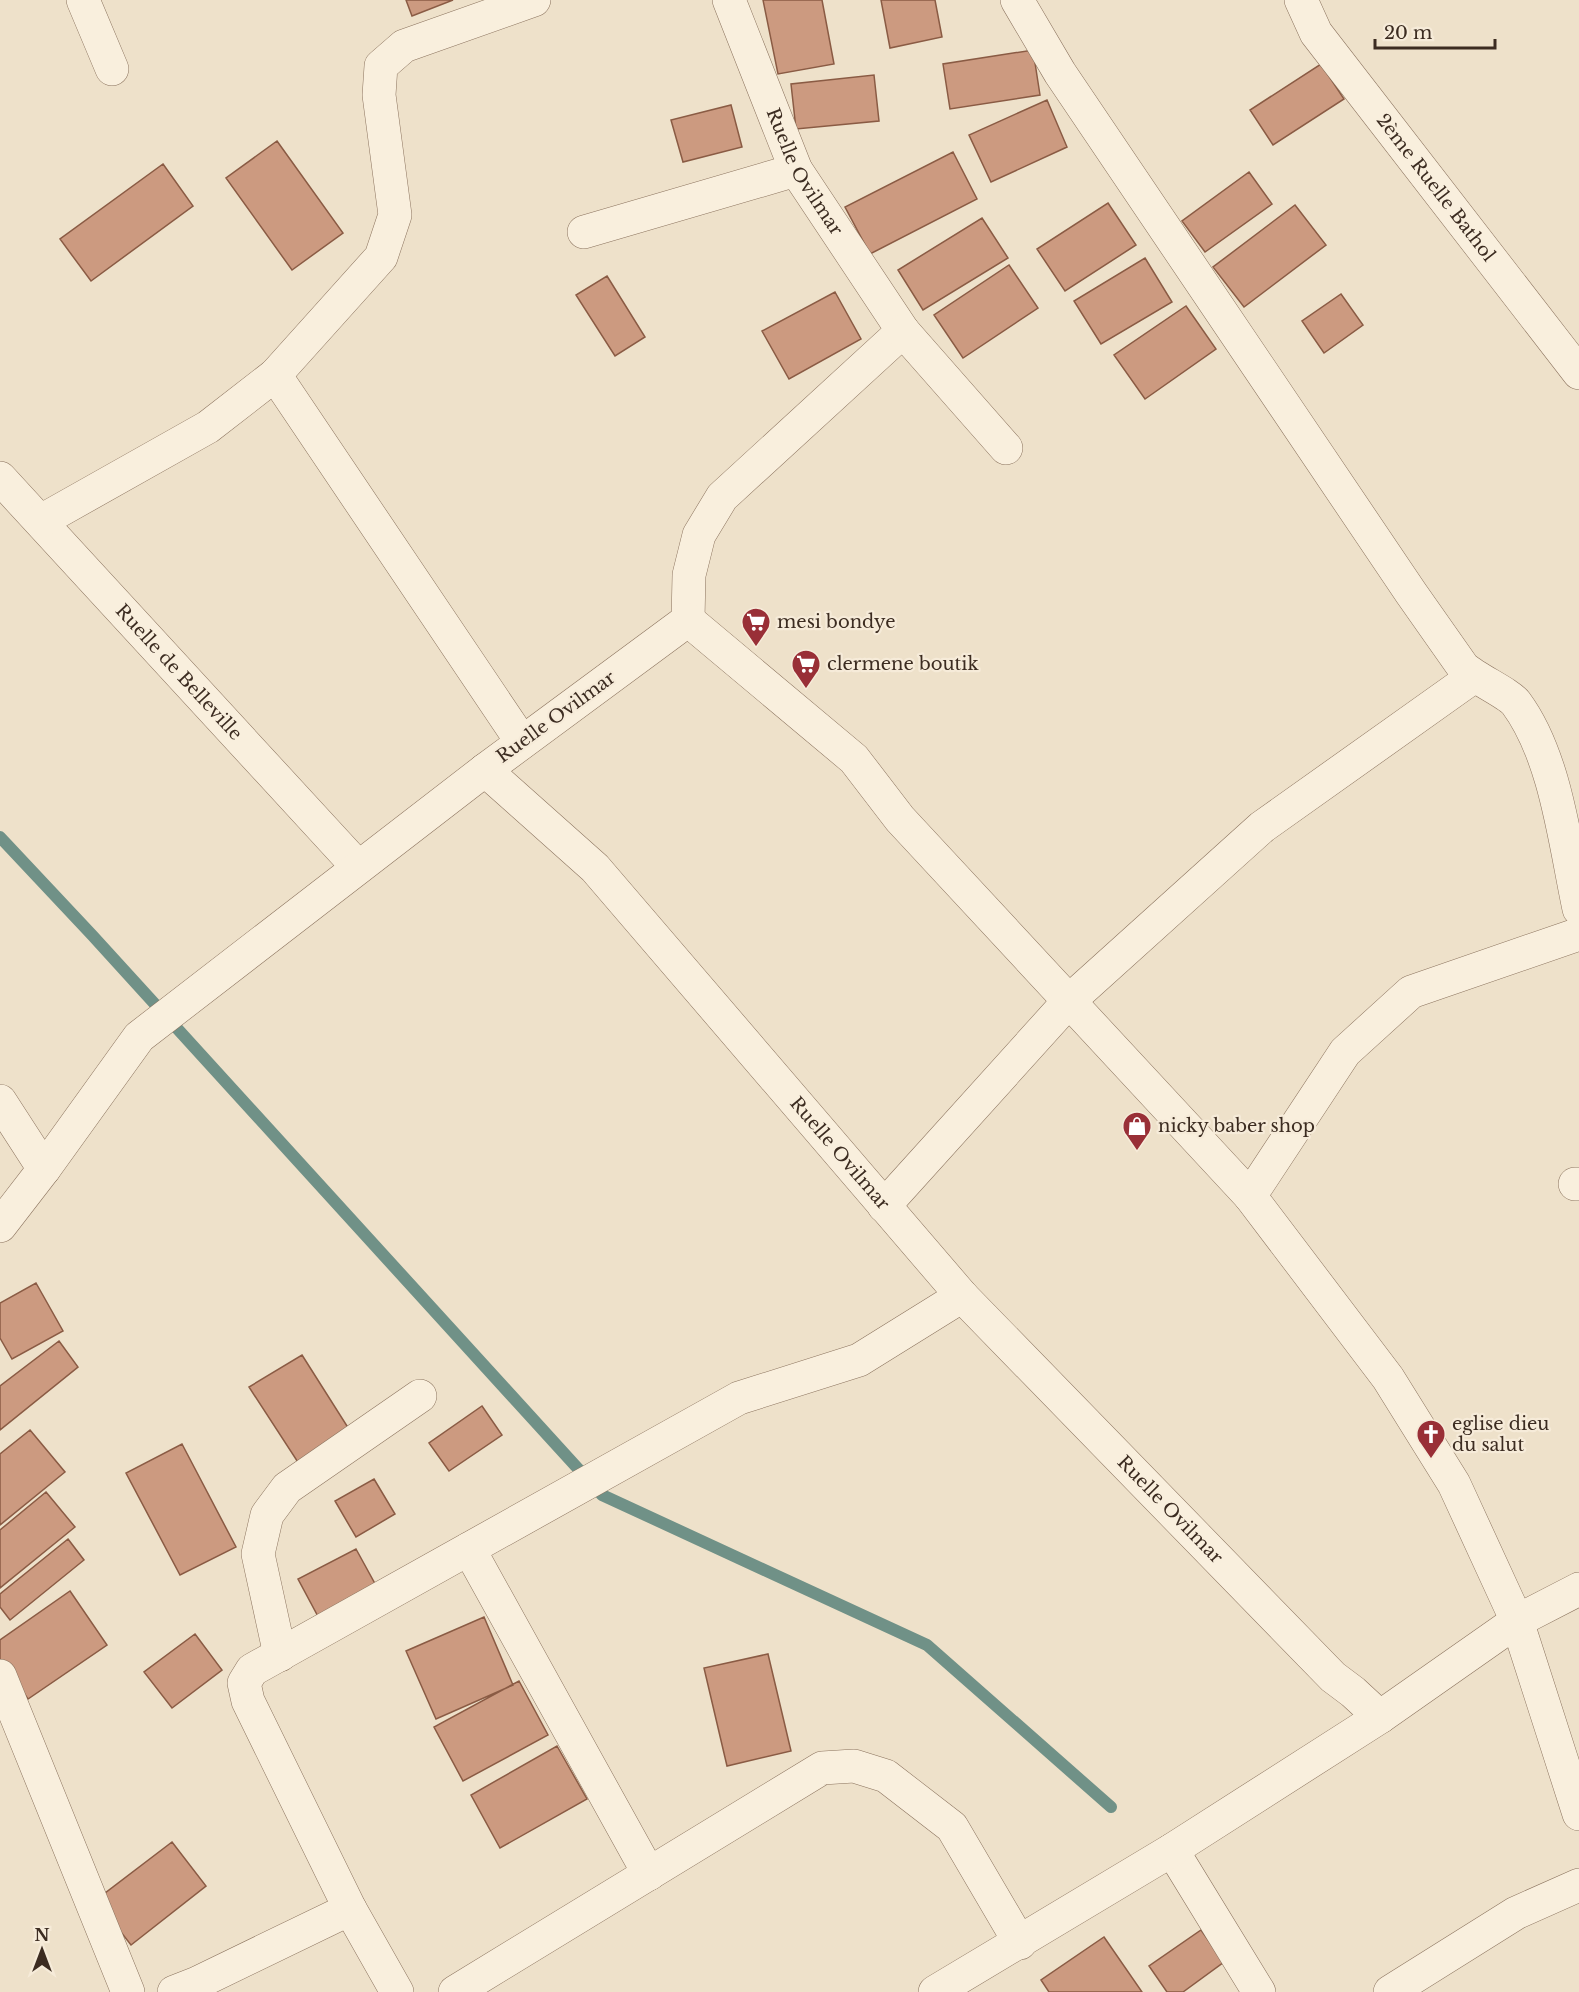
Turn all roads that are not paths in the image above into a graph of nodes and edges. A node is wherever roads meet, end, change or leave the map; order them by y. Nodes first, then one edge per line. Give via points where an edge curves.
1 (83, 0) edge
2 (534, 0) edge
3 (729, 0) edge
4 (1017, 0) edge
5 (1301, 0) edge
6 (112, 69) dead end
7 (796, 170) junction
8 (584, 232) dead end
9 (903, 332) junction
10 (1579, 373) edge
11 (275, 375) junction
12 (1006, 448) dead end
13 (0, 478) edge
14 (41, 521) junction
15 (688, 620) junction
16 (1473, 677) junction
17 (522, 742) junction
18 (485, 770) junction
19 (358, 867) junction
20 (1579, 909) edge
21 (1579, 934) edge
22 (1069, 1001) junction
23 (0, 1101) edge
24 (44, 1169) junction
25 (1250, 1196) junction
26 (884, 1206) junction
27 (0, 1226) edge
28 (962, 1296) junction
29 (420, 1396) dead end
30 (470, 1549) junction
31 (1579, 1589) edge
32 (1517, 1621) junction
33 (280, 1655) junction
34 (0, 1676) edge
35 (1380, 1717) junction
36 (1579, 1814) edge
37 (1172, 1850) junction
38 (649, 1874) junction
39 (1579, 1885) edge
40 (350, 1909) junction
41 (1020, 1943) junction
42 (190, 1989) edge
43 (128, 1992) edge
44 (397, 1992) edge
45 (455, 1992) edge
46 (935, 1992) edge
47 (1259, 1992) edge
48 (1390, 1992) edge

1 - 6 street
2 - 11 street via 404,46 381,66 379,96 395,215 381,256
3 - 7 street, Ruelle Ovilmar
4 - 16 street via 1126,171 1411,593
5 - 10 street, 2ème Ruelle Bathol via 1316,33
7 - 8 street
7 - 9 street, Ruelle Ovilmar
9 - 12 street, Ruelle Ovilmar
9 - 15 street via 722,497 699,535 690,575
11 - 14 street via 208,427
11 - 17 street
13 - 14 street, Ruelle de Belleville
14 - 19 street, Ruelle de Belleville
15 - 17 street, Ruelle Ovilmar
15 - 22 street via 854,759 900,819
16 - 20 street via 1514,701 1533,732 1551,776
16 - 22 street via 1262,827
17 - 18 street, Ruelle Ovilmar
18 - 19 street
18 - 26 street, Ruelle Ovilmar via 595,868
19 - 24 street via 139,1037
21 - 25 street via 1411,992 1345,1052
22 - 25 street
22 - 26 street
23 - 24 street
24 - 27 street
25 - 32 street via 1388,1378 1454,1484
26 - 28 street, Ruelle Ovilmar
28 - 30 street via 859,1360 739,1398
28 - 35 street, Ruelle Ovilmar via 1333,1677
29 - 33 street via 287,1488 267,1515 258,1554
30 - 33 street
30 - 38 street
31 - 32 street
32 - 35 street
32 - 36 street
33 - 40 street via 252,1670 244,1683 248,1701
34 - 43 street
35 - 37 street
37 - 41 street
37 - 47 street
38 - 41 street via 822,1768 854,1766 886,1776 952,1827
38 - 45 street
39 - 48 street via 1516,1913
40 - 42 street
40 - 44 street
41 - 46 street

